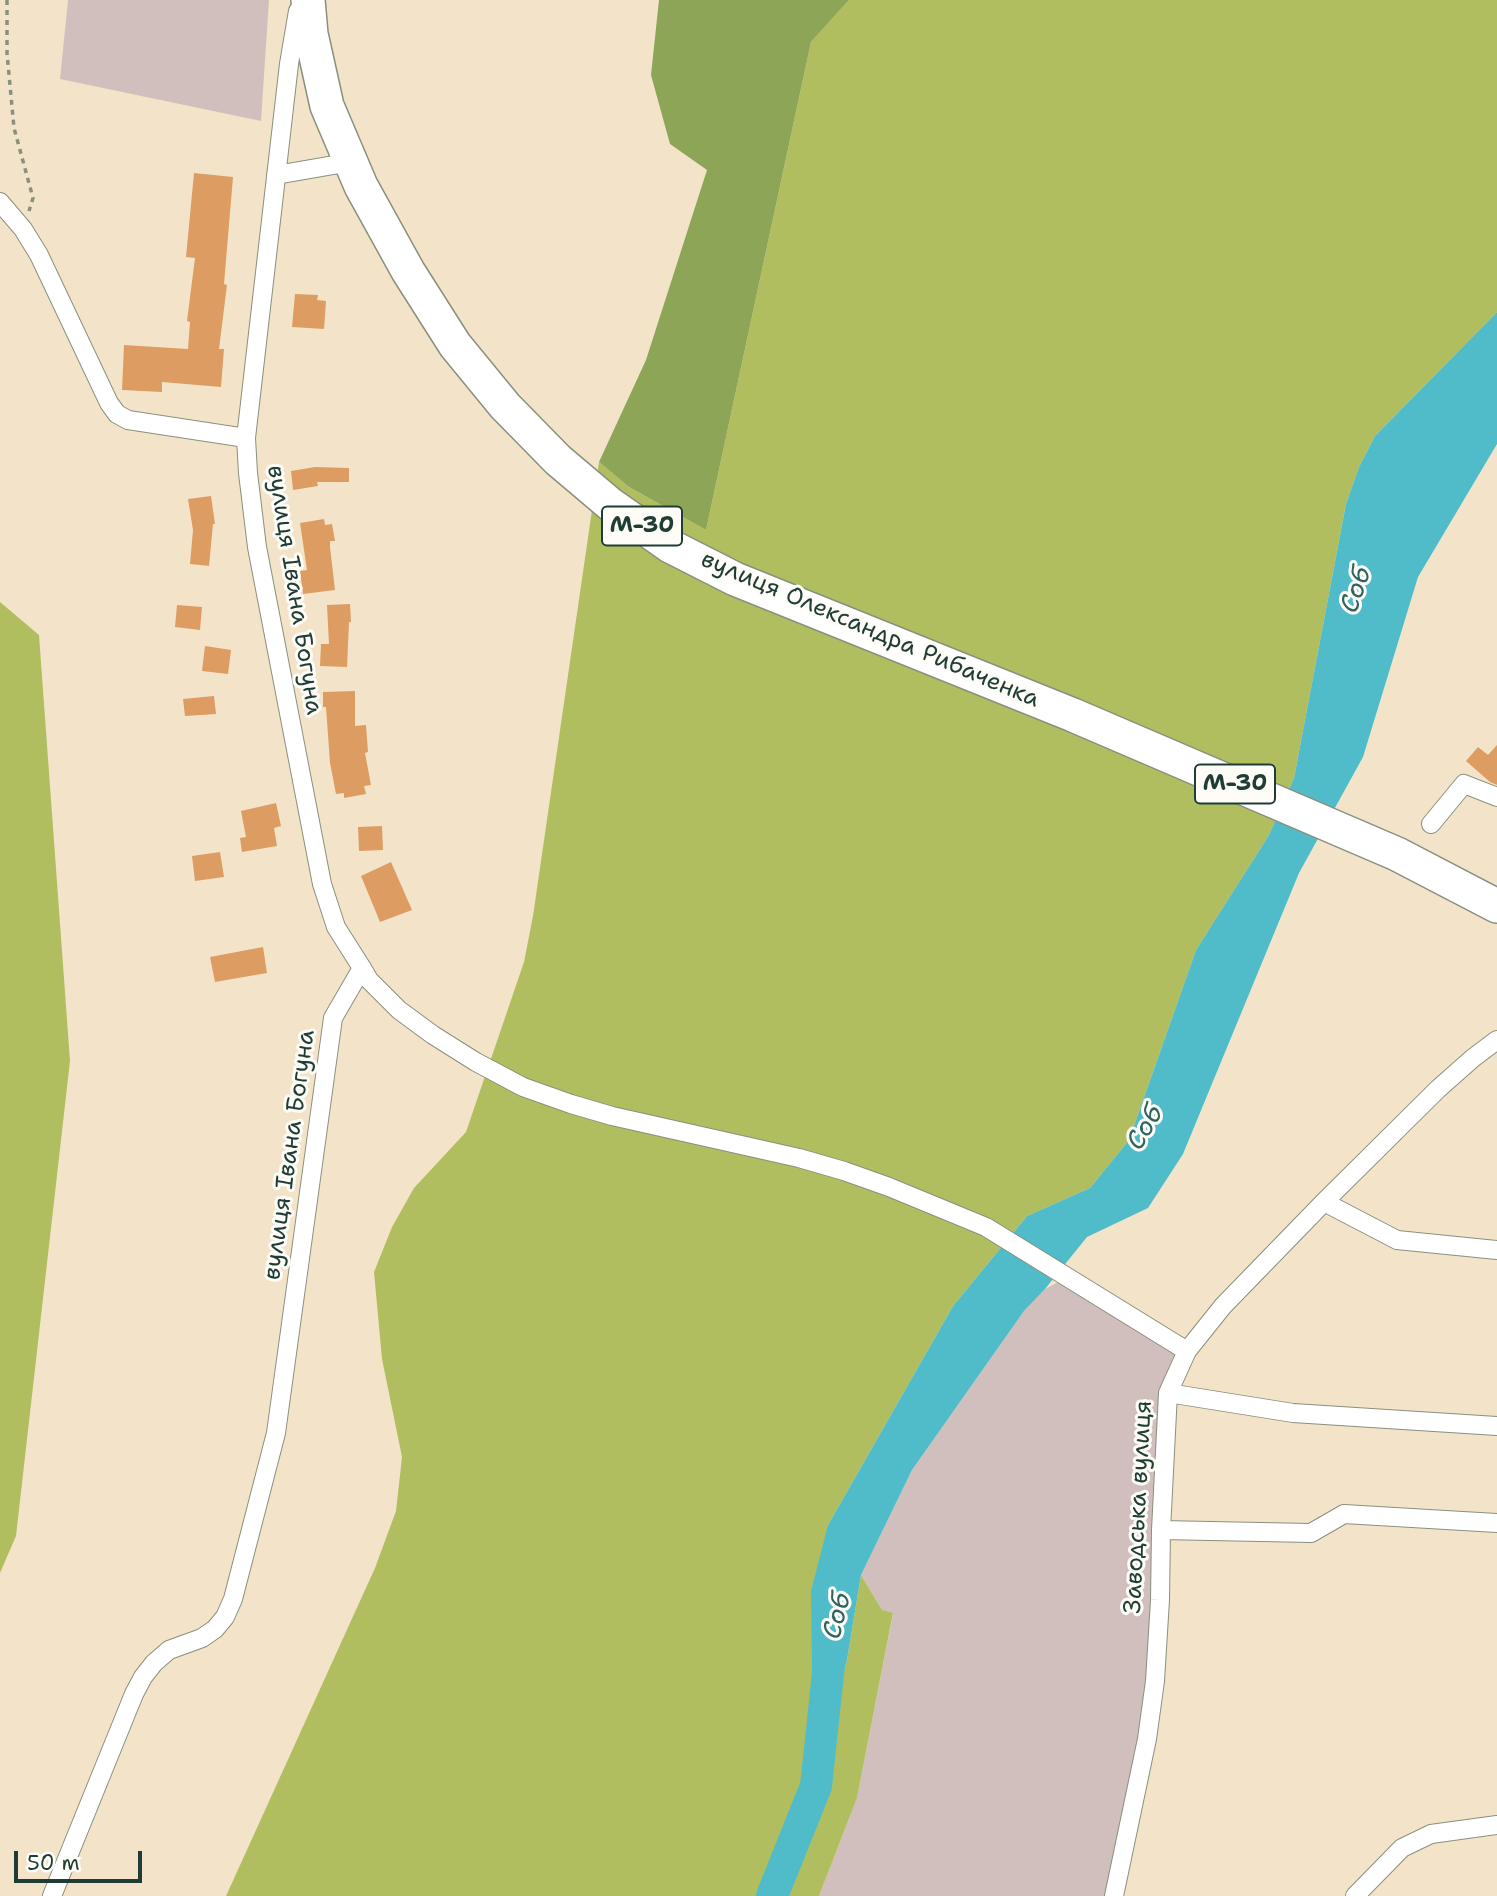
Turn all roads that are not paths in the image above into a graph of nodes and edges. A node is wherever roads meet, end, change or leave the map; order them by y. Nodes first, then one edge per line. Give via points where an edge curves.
1 (300, 0) edge
2 (308, 0) edge
3 (351, 162) junction
4 (276, 175) junction
5 (0, 202) edge
6 (246, 438) junction
7 (1497, 797) edge
8 (1431, 824) dead end
9 (1497, 906) edge
10 (362, 968) junction
11 (1497, 1040) edge
12 (1324, 1202) junction
13 (1497, 1250) edge
14 (1187, 1351) junction
15 (1168, 1393) junction
16 (1497, 1426) edge
17 (1497, 1523) edge
18 (1161, 1530) junction
19 (1497, 1825) edge
20 (52, 1896) edge
21 (1114, 1896) edge
22 (1355, 1896) edge

1 - 4 street, вулиця Івана Богуна
2 - 3 highway, вулиця Олександра Рибаченка / М-30 via 327,106
3 - 4 street
3 - 9 highway, вулиця Олександра Рибаченка / М-30 via 408,271 455,345 505,406 558,460 670,546 735,579 1073,715 1397,853
4 - 6 street, вулиця Івана Богуна
5 - 6 street via 39,255 117,414 128,420
6 - 10 street, вулиця Івана Богуна via 257,547 321,884 337,927
7 - 8 street via 1464,784
10 - 14 street via 399,1010 476,1062 523,1087 612,1116 799,1158 889,1187 986,1227
10 - 20 street, вулиця Івана Богуна via 333,1018 276,1433 233,1599 215,1629 169,1650 143,1677
11 - 12 street, Заводська вулиця via 1438,1089
12 - 13 street via 1397,1240
12 - 14 street, Заводська вулиця via 1223,1306
14 - 15 street, Заводська вулиця
15 - 16 street via 1293,1413
15 - 18 street, Заводська вулиця
17 - 18 street via 1344,1514 1311,1533
18 - 21 street, Заводська вулиця via 1155,1681
19 - 22 street via 1431,1835 1402,1848

